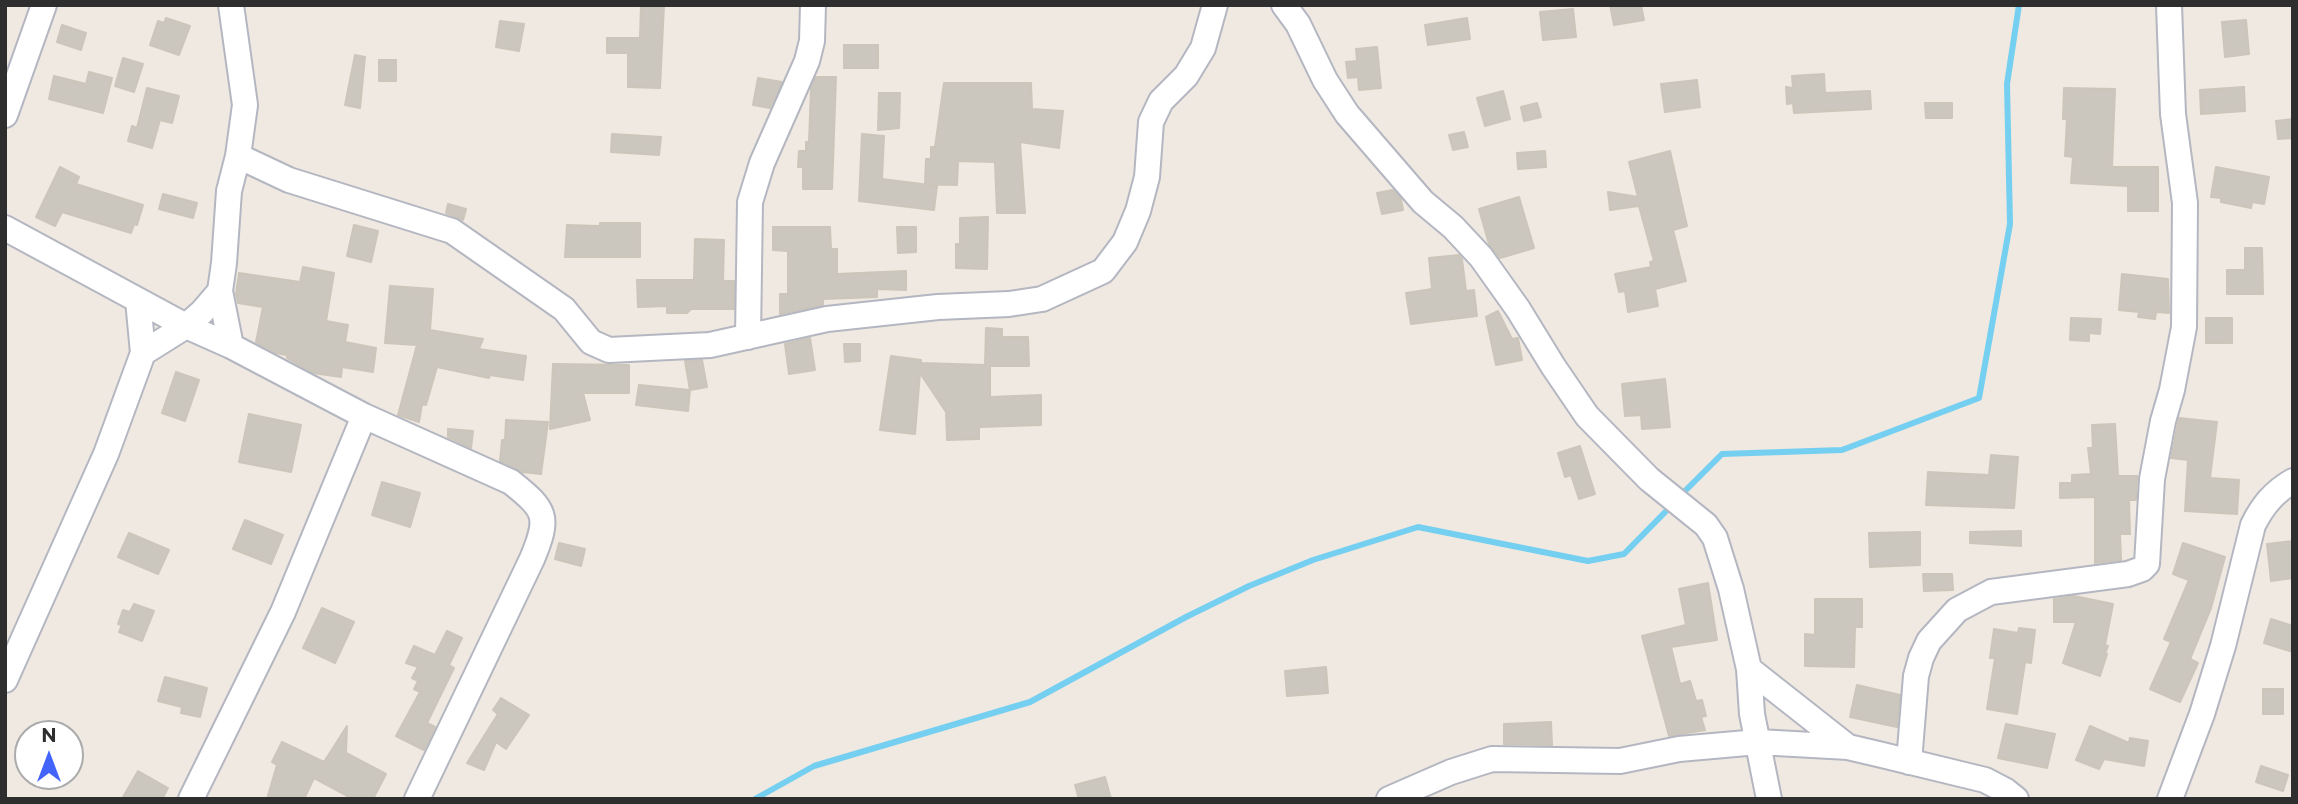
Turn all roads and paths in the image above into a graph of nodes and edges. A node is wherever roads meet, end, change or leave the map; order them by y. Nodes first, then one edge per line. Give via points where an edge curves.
1 (44, 5) edge
2 (230, 5) edge
3 (813, 5) edge
4 (1215, 5) edge
5 (1284, 5) edge
6 (2169, 5) edge
7 (5, 115) edge
8 (238, 156) junction
9 (5, 228) edge
10 (220, 291) junction
11 (138, 300) junction
12 (186, 326) junction
13 (748, 337) junction
14 (231, 346) junction
15 (143, 353) junction
16 (364, 415) junction
17 (2293, 481) edge
18 (1749, 669) junction
19 (5, 680) edge
20 (1758, 742) junction
21 (1848, 747) junction
22 (1909, 762) junction
23 (191, 799) edge
24 (417, 799) edge
25 (1389, 799) edge
26 (1769, 799) edge
27 (2015, 799) edge
28 (2169, 799) edge

1 - 7 street
2 - 8 street via 245,105
3 - 13 street via 807,61 750,202
4 - 13 street via 1203,48 1186,76 1161,101 1152,122 1147,177 1138,211 1125,242 1103,271 1042,299 827,319
5 - 18 street via 1347,114 1423,202 1481,257 1587,416 1649,479 1706,525 1721,555
6 - 22 street via 2173,114 2185,203 2184,327 2152,479 2147,564 2128,574 1990,592 1957,610 1929,641 1921,658
8 - 10 street via 229,191
8 - 13 street via 289,180 452,231 564,309 591,342 609,350 710,345
9 - 11 street
10 - 12 street
10 - 14 street
11 - 12 street
11 - 15 street
12 - 14 street
12 - 15 street
14 - 16 street
15 - 19 street via 106,454
16 - 23 street via 283,612
16 - 24 street via 511,482 542,512 543,534
17 - 28 street via 2262,506 2253,524 2209,691
18 - 20 street
18 - 21 street
20 - 21 street
20 - 25 street via 1679,749 1620,761 1492,759
20 - 26 street
21 - 22 street
22 - 27 street via 1985,780

